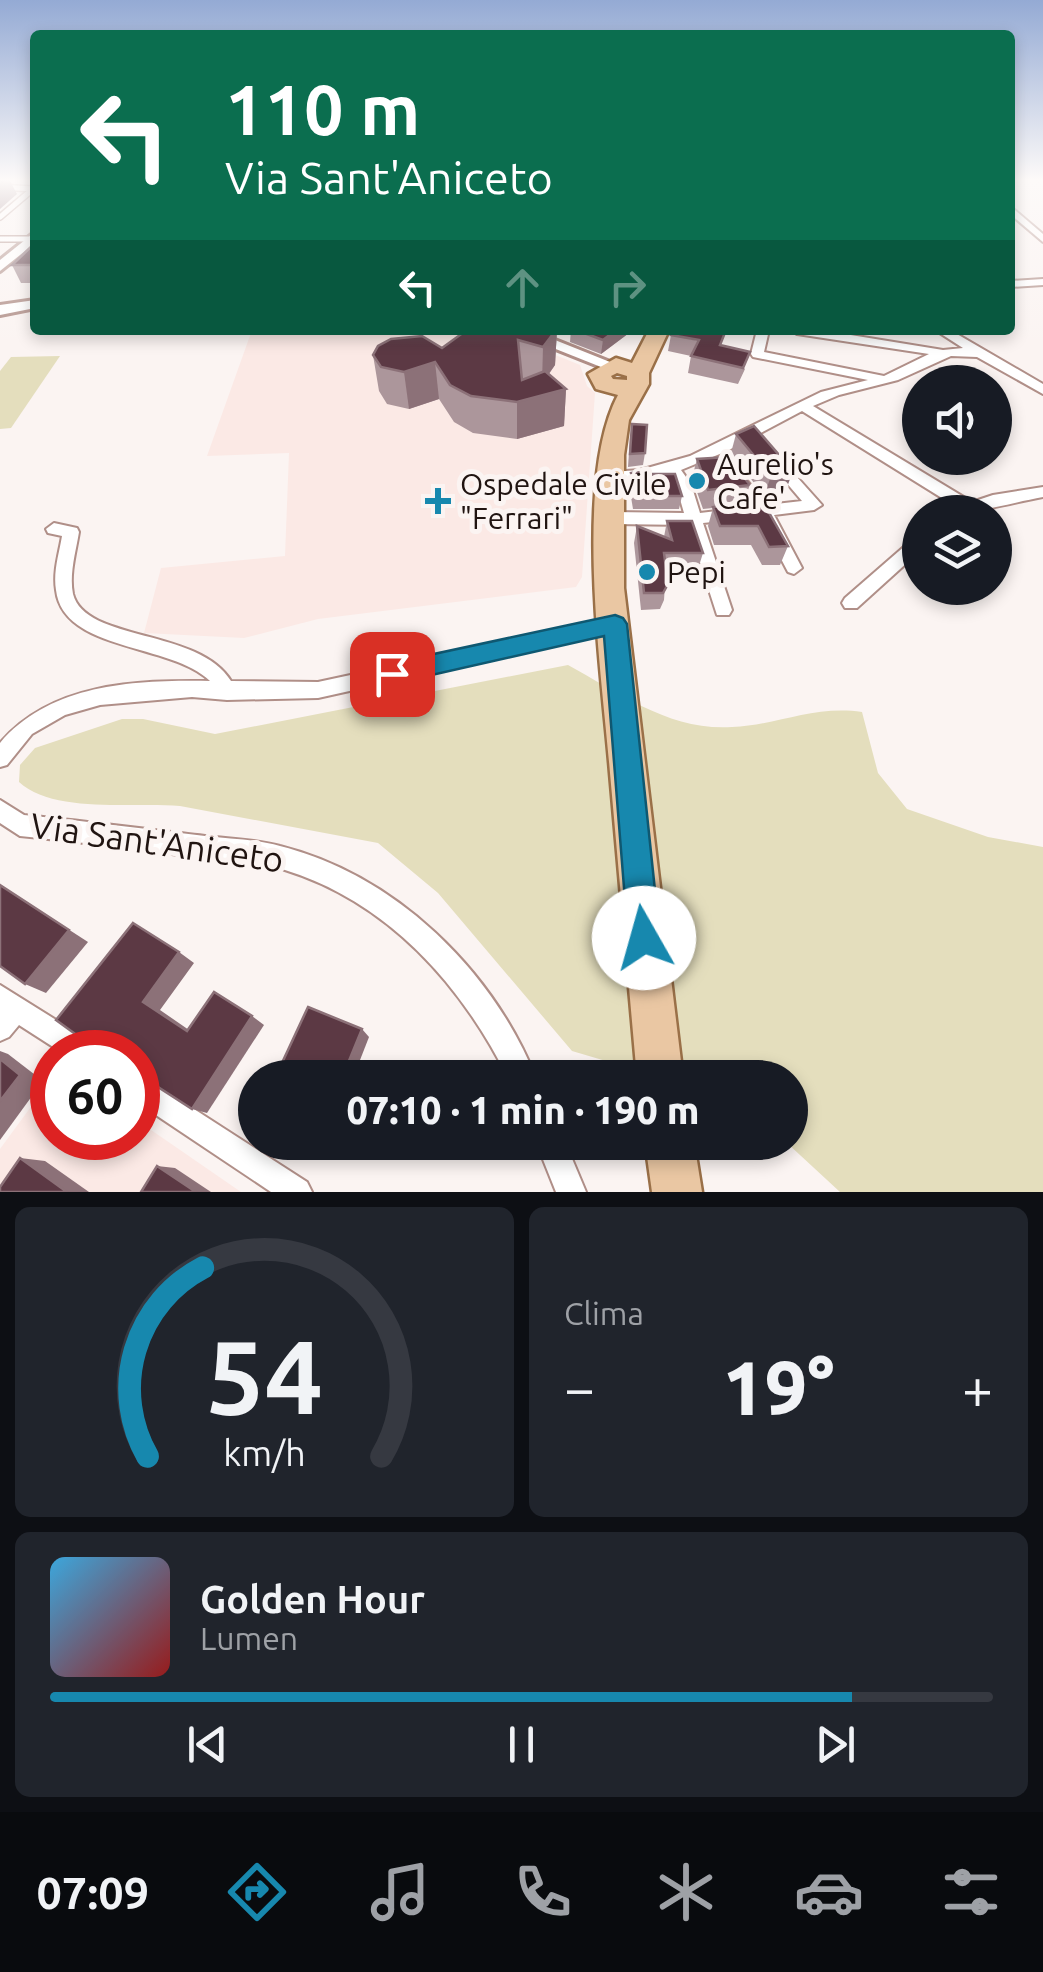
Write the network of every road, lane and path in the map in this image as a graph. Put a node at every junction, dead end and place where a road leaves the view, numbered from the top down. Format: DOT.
graph roads {
  1 [pos="30,237"];
  2 [pos="0,239"];
  3 [pos="30,240"];
  4 [pos="0,267"];
  5 [pos="1043,282"];
  6 [pos="1015,284"];
  7 [pos="30,304"];
  8 [pos="0,308"];
  9 [pos="529,335"];
  10 [pos="762,335"];
  11 [pos="828,335"];
  12 [pos="949,335"];
  13 [pos="654,339"];
  14 [pos="938,352"];
  15 [pos="979,353"];
  16 [pos="619,375"];
  17 [pos="884,379"];
  18 [pos="1043,390"];
  19 [pos="805,407"];
  20 [pos="752,435"];
  21 [pos="716,451"];
  22 [pos="671,468"];
  23 [pos="611,477"];
  24 [pos="1043,492"];
  25 [pos="943,495"];
  26 [pos="1012,496"];
  27 [pos="764,512"];
  28 [pos="613,518"];
  29 [pos="692,519"];
  30 [pos="54,529"];
  31 [pos="902,558"];
  32 [pos="794,568"];
  33 [pos="850,603"];
  34 [pos="723,610"];
  35 [pos="615,634"];
  36 [pos="227,692"];
  37 [pos="0,758"];
  38 [pos="0,810"];
  39 [pos="5,1012"];
  40 [pos="41,1030"];
  41 [pos="513,1060"];
  42 [pos="658,1060"];
  43 [pos="160,1102"];
  44 [pos="558,1160"];
  45 [pos="672,1160"];
  46 [pos="297,1192"];
  47 [pos="571,1192"];
  48 [pos="676,1192"];
  1 -- 2 [label="lane"];
  3 -- 4 [label="street"];
  5 -- 6 [label="street"];
  7 -- 8 [label="street"];
  9 -- 16 [label="street"];
  10 -- 17 [label="street"];
  11 -- 14 [label="street"];
  12 -- 15 [label="street"];
  13 -- 16 [label="main road"];
  14 -- 15 [label="street"];
  14 -- 17 [label="street"];
  15 -- 18 [label="street"];
  16 -- 23 [label="main road"];
  17 -- 19 [label="street"];
  19 -- 20 [label="street"];
  19 -- 25 [label="street"];
  20 -- 21 [label="street"];
  20 -- 27 [label="street"];
  21 -- 22 [label="street"];
  21 -- 27 [label="street"];
  22 -- 23 [label="street"];
  22 -- 29 [label="street"];
  23 -- 28 [label="main road"];
  24 -- 26 [label="street"];
  27 -- 29 [label="street"];
  27 -- 32 [label="street"];
  28 -- 29 [label="street"];
  28 -- 35 [label="main road"];
  29 -- 34 [label="street"];
  30 -- 36 [label="street"];
  31 -- 33 [label="street"];
  35 -- 36 [label="street"];
  35 -- 42 [label="main road"];
  36 -- 37 [label="street"];
  38 -- 41 [label="street, Via Sant'Aniceto"];
  39 -- 40 [label="street"];
  43 -- 46 [label="street"];
  44 -- 47 [label="street"];
  45 -- 48 [label="main road"];
}
